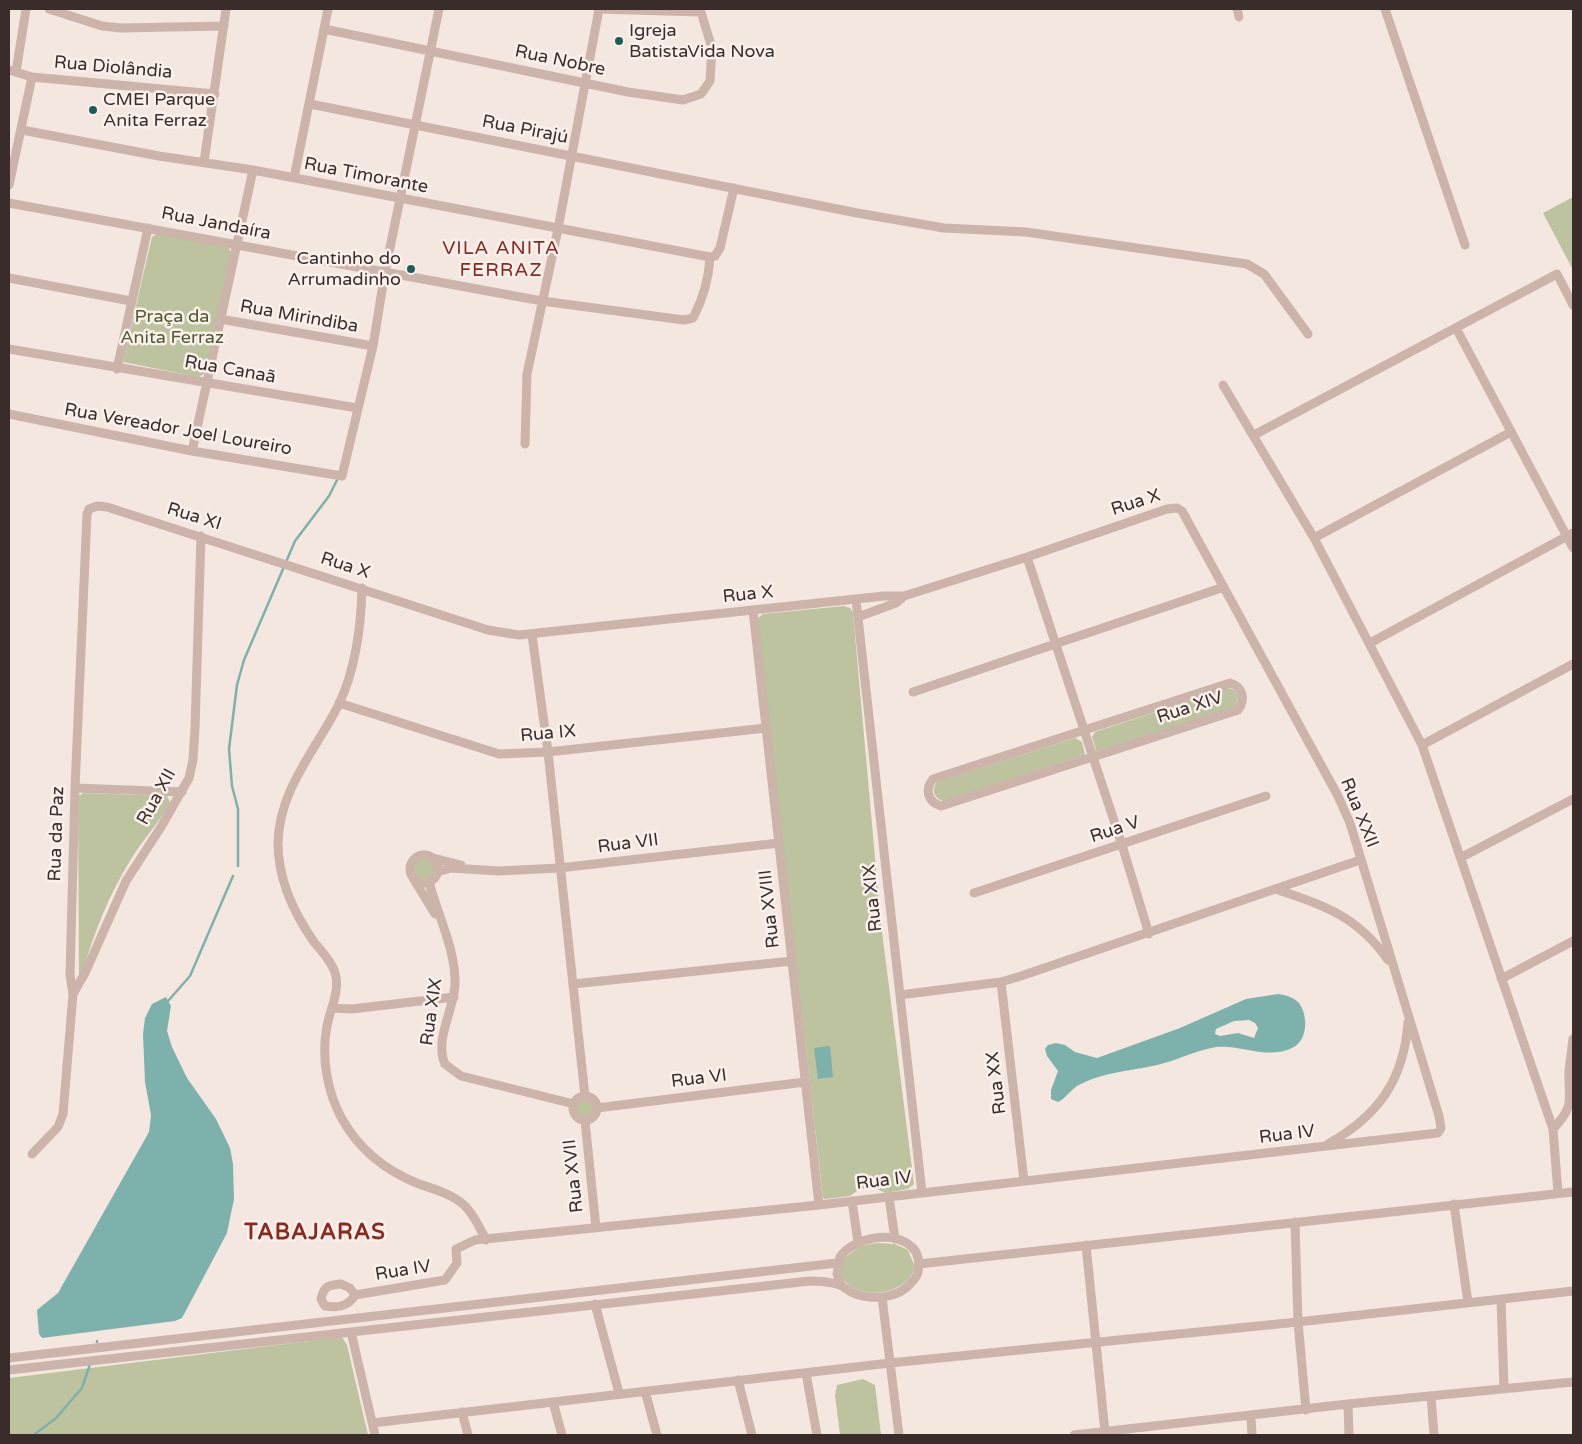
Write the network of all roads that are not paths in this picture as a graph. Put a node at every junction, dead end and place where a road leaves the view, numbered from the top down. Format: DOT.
graph roads {
  1 [pos="26,9"];
  2 [pos="49,9"];
  3 [pos="226,9"];
  4 [pos="328,9"];
  5 [pos="439,9"];
  6 [pos="599,9"];
  7 [pos="1385,9"];
  8 [pos="701,10"];
  9 [pos="224,26"];
  10 [pos="324,29"];
  11 [pos="431,52"];
  12 [pos="12,71"];
  13 [pos="32,77"];
  14 [pos="587,82"];
  15 [pos="215,94"];
  16 [pos="310,104"];
  17 [pos="416,125"];
  18 [pos="22,130"];
  19 [pos="572,155"];
  20 [pos="204,162"];
  21 [pos="254,170"];
  22 [pos="294,178"];
  23 [pos="9,185"];
  24 [pos="734,188"];
  25 [pos="400,200"];
  26 [pos="9,203"];
  27 [pos="148,228"];
  28 [pos="558,229"];
  29 [pos="236,245"];
  30 [pos="1465,245"];
  31 [pos="706,257"];
  32 [pos="385,272"];
  33 [pos="9,278"];
  34 [pos="542,300"];
  35 [pos="131,301"];
  36 [pos="1573,305"];
  37 [pos="220,319"];
  38 [pos="1456,328"];
  39 [pos="1308,334"];
  40 [pos="373,346"];
  41 [pos="9,349"];
  42 [pos="117,368"];
  43 [pos="207,382"];
  44 [pos="1223,384"];
  45 [pos="357,408"];
  46 [pos="9,414"];
  47 [pos="1511,432"];
  48 [pos="1254,435"];
  49 [pos="525,444"];
  50 [pos="192,451"];
  51 [pos="93,507"];
  52 [pos="1194,531"];
  53 [pos="1570,535"];
  54 [pos="201,536"];
  55 [pos="1314,538"];
  56 [pos="1573,548"];
  57 [pos="1027,558"];
  58 [pos="287,564"];
  59 [pos="1224,587"];
  60 [pos="362,588"];
  61 [pos="904,596"];
  62 [pos="856,600"];
  63 [pos="753,610"];
  64 [pos="858,618"];
  65 [pos="532,635"];
  66 [pos="1370,643"];
  67 [pos="1055,644"];
  68 [pos="1573,664"];
  69 [pos="913,692"];
  70 [pos="339,703"];
  71 [pos="766,728"];
  72 [pos="1085,730"];
  73 [pos="1422,745"];
  74 [pos="548,752"];
  75 [pos="1093,756"];
  76 [pos="75,788"];
  77 [pos="182,792"];
  78 [pos="1266,796"];
  79 [pos="1573,799"];
  80 [pos="779,843"];
  81 [pos="1122,845"];
  82 [pos="1462,857"];
  83 [pos="433,858"];
  84 [pos="1360,860"];
  85 [pos="559,868"];
  86 [pos="481,870"];
  87 [pos="437,872"];
  88 [pos="413,878"];
  89 [pos="429,882"];
  90 [pos="1278,890"];
  91 [pos="974,893"];
  92 [pos="440,920"];
  93 [pos="1149,934"];
  94 [pos="1573,941"];
  95 [pos="792,961"];
  96 [pos="1393,967"];
  97 [pos="1501,979"];
  98 [pos="1001,982"];
  99 [pos="573,984"];
  100 [pos="73,994"];
  101 [pos="900,995"];
  102 [pos="454,997"];
  103 [pos="332,1008"];
  104 [pos="1408,1017"];
  105 [pos="1573,1039"];
  106 [pos="805,1082"];
  107 [pos="585,1096"];
  108 [pos="574,1104"];
  109 [pos="597,1108"];
  110 [pos="1570,1115"];
  111 [pos="585,1121"];
  112 [pos="1441,1128"];
  113 [pos="1553,1129"];
  114 [pos="1322,1147"];
  115 [pos="32,1154"];
  116 [pos="1024,1181"];
  117 [pos="922,1192"];
  118 [pos="1573,1192"];
  119 [pos="1558,1193"];
  120 [pos="889,1197"];
  121 [pos="852,1201"];
  122 [pos="1454,1204"];
  123 [pos="819,1205"];
  124 [pos="1295,1222"];
  125 [pos="596,1228"];
  126 [pos="896,1239"];
  127 [pos="486,1240"];
  128 [pos="858,1242"];
  129 [pos="1086,1245"];
  130 [pos="838,1263"];
  131 [pos="919,1264"];
  132 [pos="842,1286"];
  133 [pos="1573,1291"];
  134 [pos="355,1295"];
  135 [pos="882,1297"];
  136 [pos="1500,1299"];
  137 [pos="1468,1303"];
  138 [pos="595,1304"];
  139 [pos="360,1317"];
  140 [pos="322,1322"];
  141 [pos="1298,1322"];
  142 [pos="362,1330"];
  143 [pos="352,1332"];
  144 [pos="324,1335"];
  145 [pos="1096,1342"];
  146 [pos="9,1358"];
  147 [pos="890,1363"];
  148 [pos="9,1370"];
  149 [pos="806,1373"];
  150 [pos="738,1380"];
  151 [pos="1573,1382"];
  152 [pos="1504,1389"];
  153 [pos="645,1391"];
  154 [pos="619,1393"];
  155 [pos="1431,1396"];
  156 [pos="553,1402"];
  157 [pos="1348,1404"];
  158 [pos="1306,1410"];
  159 [pos="462,1412"];
  160 [pos="1251,1416"];
  161 [pos="372,1423"];
  162 [pos="1159,1430"];
  163 [pos="1105,1432"];
  164 [pos="376,1435"];
  165 [pos="468,1435"];
  166 [pos="562,1435"];
  167 [pos="657,1435"];
  168 [pos="752,1435"];
  169 [pos="817,1435"];
  170 [pos="899,1435"];
  171 [pos="1074,1435"];
  172 [pos="1252,1435"];
  173 [pos="1349,1435"];
  174 [pos="1434,1435"];
  1 -- 12 [label="street"];
  2 -- 9 [label="street"];
  3 -- 9 [label="street"];
  4 -- 10 [label="street"];
  5 -- 11 [label="street"];
  6 -- 8 [label="street"];
  6 -- 14 [label="street"];
  7 -- 30 [label="street"];
  8 -- 14 [label="street, Rua Nobre"];
  9 -- 15 [label="street"];
  10 -- 11 [label="street, Rua Nobre"];
  10 -- 16 [label="street"];
  11 -- 14 [label="street, Rua Nobre"];
  11 -- 17 [label="street"];
  12 -- 13 [label="street, Rua Diolândia"];
  13 -- 15 [label="street, Rua Diolândia"];
  13 -- 18 [label="street"];
  14 -- 19 [label="street"];
  15 -- 20 [label="street"];
  16 -- 17 [label="street, Rua Pirajú"];
  16 -- 22 [label="street"];
  17 -- 19 [label="street, Rua Pirajú"];
  17 -- 25 [label="street"];
  18 -- 20 [label="street, Rua Timorante"];
  18 -- 23 [label="street"];
  19 -- 24 [label="street, Rua Pirajú"];
  19 -- 28 [label="street"];
  20 -- 21 [label="street, Rua Timorante"];
  21 -- 22 [label="street, Rua Timorante"];
  21 -- 29 [label="street"];
  22 -- 25 [label="street, Rua Timorante"];
  24 -- 31 [label="street"];
  24 -- 39 [label="street, Rua Pirajú"];
  25 -- 28 [label="street, Rua Timorante"];
  25 -- 32 [label="street"];
  26 -- 27 [label="street, Rua Jandaíra"];
  27 -- 29 [label="street, Rua Jandaíra"];
  27 -- 35 [label="street"];
  28 -- 31 [label="street, Rua Timorante"];
  28 -- 34 [label="street"];
  29 -- 32 [label="street, Rua Jandaíra"];
  29 -- 37 [label="street"];
  31 -- 34 [label="street, Rua Jandaíra"];
  32 -- 34 [label="street, Rua Jandaíra"];
  32 -- 40 [label="street"];
  33 -- 35 [label="street"];
  34 -- 49 [label="street"];
  35 -- 42 [label="street"];
  36 -- 38 [label="street"];
  37 -- 40 [label="street, Rua Mirindiba"];
  37 -- 43 [label="street"];
  38 -- 47 [label="street"];
  38 -- 48 [label="street"];
  40 -- 45 [label="street"];
  41 -- 42 [label="street, Rua Canaã"];
  42 -- 43 [label="street, Rua Canaã"];
  43 -- 45 [label="street, Rua Canaã"];
  43 -- 50 [label="street"];
  44 -- 48 [label="street"];
  45 -- 50 [label="street, Rua Vereador Joel Loureiro"];
  46 -- 50 [label="street, Rua Vereador Joel Loureiro"];
  47 -- 53 [label="street"];
  47 -- 55 [label="street"];
  48 -- 55 [label="street"];
  51 -- 54 [label="street, Rua XI"];
  51 -- 76 [label="street, Rua da Paz"];
  52 -- 57 [label="street, Rua X"];
  52 -- 59 [label="street, Rua XXII"];
  53 -- 56 [label="street"];
  53 -- 66 [label="street"];
  54 -- 58 [label="street, Rua XI"];
  54 -- 77 [label="street, Rua XII"];
  55 -- 66 [label="street"];
  57 -- 61 [label="street, Rua X"];
  57 -- 67 [label="street"];
  58 -- 60 [label="street, Rua X"];
  59 -- 67 [label="street"];
  59 -- 84 [label="street, Rua XXII"];
  60 -- 65 [label="street, Rua X"];
  60 -- 70 [label="street"];
  61 -- 62 [label="street, Rua X"];
  61 -- 64 [label="street"];
  62 -- 63 [label="street, Rua X"];
  62 -- 64 [label="street, Rua XIX"];
  63 -- 65 [label="street, Rua X"];
  63 -- 71 [label="street, Rua XVIII"];
  64 -- 101 [label="street, Rua XIX"];
  65 -- 74 [label="street"];
  66 -- 73 [label="street"];
  67 -- 69 [label="street"];
  67 -- 72 [label="street"];
  68 -- 73 [label="street"];
  70 -- 74 [label="street, Rua IX"];
  70 -- 103 [label="street"];
  71 -- 74 [label="street, Rua IX"];
  71 -- 80 [label="street, Rua XVIII"];
  72 -- 75 [label="street"];
  72 -- 75 [label="street, Rua XIV"];
  72 -- 75 [label="street, Rua XIV"];
  73 -- 82 [label="street"];
  74 -- 85 [label="street"];
  75 -- 81 [label="street"];
  76 -- 77 [label="street"];
  76 -- 100 [label="street, Rua da Paz"];
  77 -- 100 [label="street, Rua XII"];
  78 -- 81 [label="street, Rua V"];
  79 -- 82 [label="street"];
  80 -- 85 [label="street, Rua VII"];
  80 -- 95 [label="street, Rua XVIII"];
  81 -- 91 [label="street, Rua V"];
  81 -- 93 [label="street"];
  82 -- 97 [label="street"];
  83 -- 86 [label="street"];
  83 -- 87 [label="street"];
  83 -- 88 [label="street"];
  84 -- 90 [label="street"];
  84 -- 96 [label="street, Rua XXII"];
  85 -- 86 [label="street, Rua VII"];
  85 -- 99 [label="street"];
  86 -- 87 [label="street"];
  87 -- 89 [label="street"];
  88 -- 89 [label="street"];
  88 -- 92 [label="street, Rua XIX"];
  89 -- 92 [label="street, Rua XIX"];
  90 -- 93 [label="street"];
  90 -- 96 [label="street"];
  92 -- 102 [label="street, Rua XIX"];
  93 -- 98 [label="street"];
  94 -- 97 [label="street"];
  95 -- 99 [label="street"];
  95 -- 106 [label="street, Rua XVIII"];
  96 -- 104 [label="street, Rua XXII"];
  97 -- 113 [label="street"];
  98 -- 101 [label="street"];
  98 -- 116 [label="street, Rua XX"];
  99 -- 107 [label="street"];
  100 -- 115 [label="street, Rua da Paz"];
  101 -- 117 [label="street, Rua XIX"];
  102 -- 103 [label="street"];
  102 -- 108 [label="street, Rua XIX"];
  103 -- 127 [label="street"];
  104 -- 112 [label="street, Rua XXII"];
  104 -- 114 [label="street"];
  105 -- 110 [label="street"];
  106 -- 109 [label="street, Rua VI"];
  106 -- 123 [label="street, Rua XVIII"];
  107 -- 108 [label="street"];
  107 -- 109 [label="street"];
  108 -- 111 [label="street, Rua XVII"];
  109 -- 111 [label="street, Rua XVII"];
  110 -- 113 [label="street"];
  111 -- 125 [label="street, Rua XVII"];
  112 -- 114 [label="street, Rua IV"];
  113 -- 119 [label="street"];
  114 -- 116 [label="street, Rua IV"];
  116 -- 117 [label="street, Rua IV"];
  117 -- 120 [label="street, Rua IV"];
  118 -- 119 [label="street"];
  119 -- 122 [label="street"];
  120 -- 121 [label="street, Rua IV"];
  120 -- 126 [label="street"];
  121 -- 123 [label="street, Rua IV"];
  121 -- 128 [label="street"];
  122 -- 124 [label="street"];
  122 -- 137 [label="street"];
  123 -- 125 [label="street, Rua IV"];
  124 -- 129 [label="street"];
  124 -- 141 [label="street"];
  125 -- 127 [label="street, Rua IV"];
  126 -- 128 [label="street"];
  126 -- 131 [label="street"];
  127 -- 134 [label="street, Rua IV"];
  128 -- 130 [label="street"];
  129 -- 131 [label="street"];
  129 -- 145 [label="street"];
  130 -- 132 [label="street"];
  130 -- 139 [label="street"];
  131 -- 135 [label="street"];
  132 -- 135 [label="street"];
  132 -- 138 [label="street"];
  133 -- 136 [label="street"];
  135 -- 147 [label="street"];
  136 -- 137 [label="street"];
  136 -- 152 [label="street"];
  137 -- 141 [label="street"];
  138 -- 142 [label="street"];
  138 -- 154 [label="street"];
  139 -- 140 [label="street"];
  139 -- 142 [label="street"];
  140 -- 144 [label="street"];
  140 -- 146 [label="street"];
  141 -- 145 [label="street"];
  141 -- 158 [label="street"];
  142 -- 143 [label="street"];
  143 -- 144 [label="street"];
  143 -- 161 [label="street"];
  144 -- 148 [label="street"];
  145 -- 147 [label="street"];
  145 -- 163 [label="street"];
  147 -- 149 [label="street"];
  147 -- 170 [label="street"];
  149 -- 150 [label="street"];
  149 -- 169 [label="street"];
  150 -- 153 [label="street"];
  150 -- 168 [label="street"];
  151 -- 152 [label="street"];
  152 -- 155 [label="street"];
  153 -- 154 [label="street"];
  153 -- 167 [label="street"];
  154 -- 156 [label="street"];
  155 -- 157 [label="street"];
  155 -- 174 [label="street"];
  156 -- 159 [label="street"];
  156 -- 166 [label="street"];
  157 -- 158 [label="street"];
  157 -- 173 [label="street"];
  158 -- 160 [label="street"];
  159 -- 161 [label="street"];
  159 -- 165 [label="street"];
  160 -- 162 [label="street"];
  160 -- 172 [label="street"];
  161 -- 164 [label="street"];
  162 -- 163 [label="street"];
  163 -- 171 [label="street"];
}
